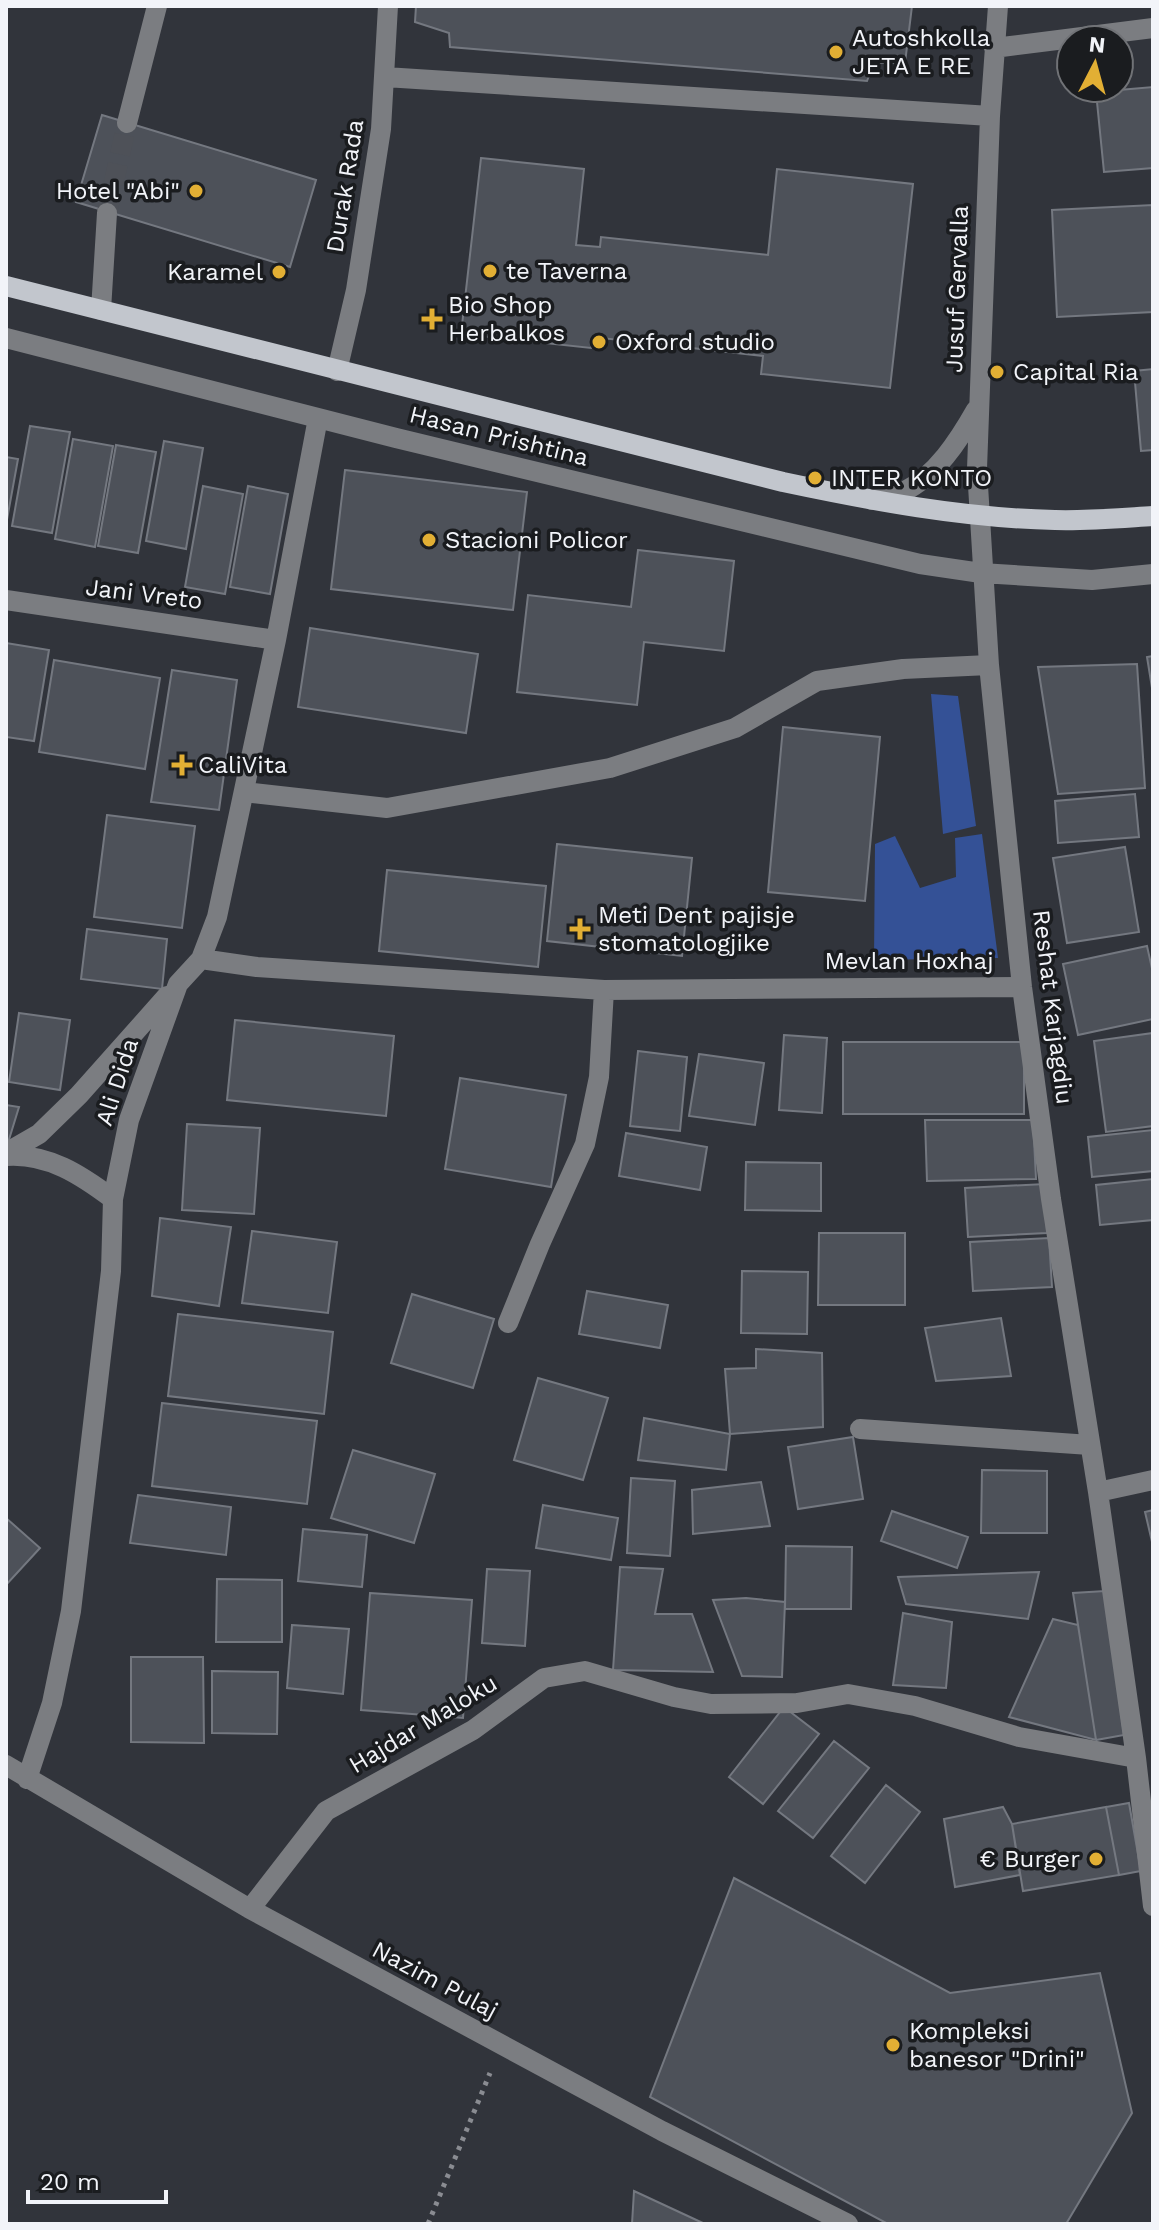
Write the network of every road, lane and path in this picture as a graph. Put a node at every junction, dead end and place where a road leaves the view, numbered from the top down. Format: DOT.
graph roads {
  1 [pos="157,6"];
  2 [pos="388,6"];
  3 [pos="998,6"];
  4 [pos="1153,28"];
  5 [pos="994,48"];
  6 [pos="385,77"];
  7 [pos="990,116"];
  8 [pos="127,123"];
  9 [pos="107,213"];
  10 [pos="6,286"];
  11 [pos="101,310"];
  12 [pos="6,338"];
  13 [pos="337,371"];
  14 [pos="978,406"];
  15 [pos="318,418"];
  16 [pos="868,501"];
  17 [pos="979,516"];
  18 [pos="1153,516"];
  19 [pos="981,573"];
  20 [pos="1153,574"];
  21 [pos="6,600"];
  22 [pos="276,640"];
  23 [pos="989,665"];
  24 [pos="244,792"];
  25 [pos="201,959"];
  26 [pos="178,984"];
  27 [pos="1022,987"];
  28 [pos="604,990"];
  29 [pos="6,1155"];
  30 [pos="113,1199"];
  31 [pos="508,1323"];
  32 [pos="860,1429"];
  33 [pos="1090,1445"];
  34 [pos="1153,1480"];
  35 [pos="1098,1492"];
  36 [pos="1136,1758"];
  37 [pos="6,1765"];
  38 [pos="27,1779"];
  39 [pos="1153,1906"];
  40 [pos="250,1909"];
  41 [pos="501,2045"];
  42 [pos="428,2224"];
  43 [pos="848,2224"];
  1 -- 8 [label="street"];
  2 -- 6 [label="street, Durak Rada"];
  3 -- 5 [label="street, Jusuf Gervalla"];
  4 -- 5 [label="street"];
  5 -- 7 [label="street, Jusuf Gervalla"];
  6 -- 7 [label="street"];
  6 -- 13 [label="street, Durak Rada"];
  7 -- 14 [label="street, Jusuf Gervalla"];
  9 -- 11 [label="street"];
  10 -- 11 [label="main road, Hasan Prishtina"];
  11 -- 13 [label="main road, Hasan Prishtina"];
  12 -- 15 [label="street, Hasan Prishtina"];
  13 -- 16 [label="main road, Hasan Prishtina"];
  14 -- 16 [label="street"];
  14 -- 17 [label="street, Jusuf Gervalla"];
  15 -- 19 [label="street, Hasan Prishtina"];
  15 -- 22 [label="street, Ali Dida"];
  16 -- 17 [label="main road, Hasan Prishtina"];
  17 -- 18 [label="main road, Hasan Prishtina"];
  17 -- 19 [label="street, Jusuf Gervalla"];
  19 -- 20 [label="street, Hasan Prishtina"];
  19 -- 23 [label="street, Reshat Karjagdiu"];
  21 -- 22 [label="street, Jani Vreto"];
  22 -- 24 [label="street, Ali Dida"];
  23 -- 24 [label="street"];
  23 -- 27 [label="street, Reshat Karjagdiu"];
  24 -- 25 [label="street, Ali Dida"];
  25 -- 26 [label="street, Ali Dida"];
  25 -- 28 [label="street, Mevlan Hoxhaj"];
  26 -- 29 [label="street"];
  26 -- 30 [label="street, Ali Dida"];
  27 -- 28 [label="street, Mevlan Hoxhaj"];
  27 -- 33 [label="street, Reshat Karjagdiu"];
  28 -- 31 [label="street"];
  29 -- 30 [label="street"];
  30 -- 38 [label="street, Ali Dida"];
  32 -- 33 [label="street"];
  33 -- 35 [label="street, Reshat Karjagdiu"];
  34 -- 35 [label="street"];
  35 -- 36 [label="street, Reshat Karjagdiu"];
  36 -- 39 [label="street, Reshat Karjagdiu"];
  36 -- 40 [label="street, Hajdar Maloku"];
  37 -- 38 [label="street, Nazim Pulaj"];
  38 -- 40 [label="street, Nazim Pulaj"];
  40 -- 41 [label="street, Nazim Pulaj"];
  41 -- 42 [label="path"];
  41 -- 43 [label="street, Nazim Pulaj"];
}
